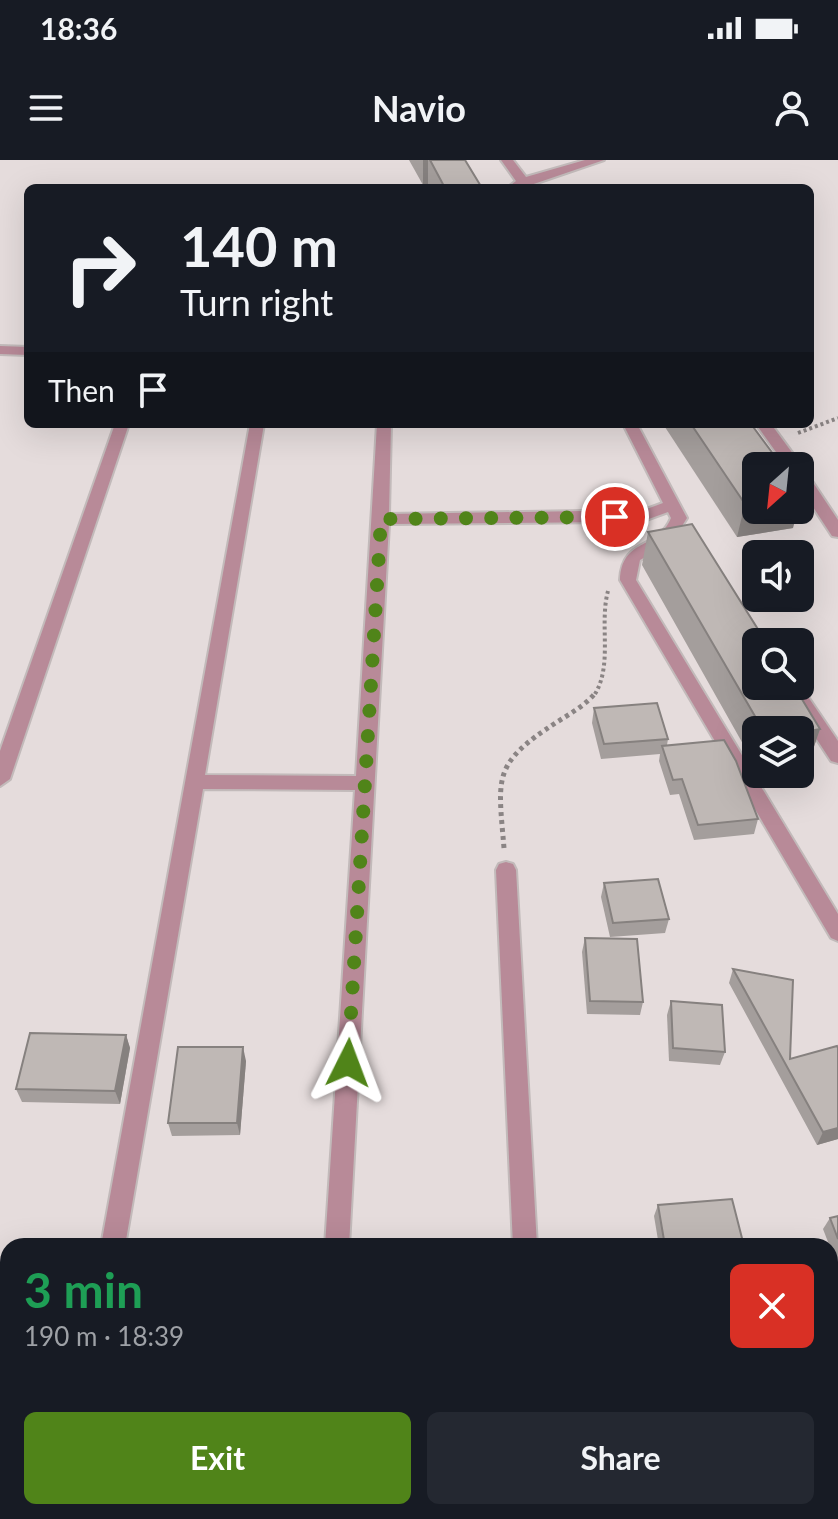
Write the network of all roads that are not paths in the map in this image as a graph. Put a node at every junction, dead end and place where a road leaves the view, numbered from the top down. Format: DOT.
graph roads {
  1 [pos="507,160"];
  2 [pos="598,160"];
  3 [pos="518,184"];
  4 [pos="521,184"];
  5 [pos="0,350"];
  6 [pos="24,351"];
  7 [pos="121,428"];
  8 [pos="256,428"];
  9 [pos="384,428"];
  10 [pos="632,428"];
  11 [pos="766,428"];
  12 [pos="784,452"];
  13 [pos="814,496"];
  14 [pos="679,518"];
  15 [pos="381,519"];
  16 [pos="838,532"];
  17 [pos="800,700"];
  18 [pos="838,756"];
  19 [pos="0,779"];
  20 [pos="196,782"];
  21 [pos="365,783"];
  22 [pos="506,870"];
  23 [pos="838,932"];
  24 [pos="114,1238"];
  25 [pos="337,1238"];
  26 [pos="525,1238"];
  1 -- 3 [label="street"];
  2 -- 4 [label="street"];
  5 -- 6 [label="street"];
  7 -- 19 [label="street"];
  8 -- 20 [label="street"];
  9 -- 15 [label="street"];
  10 -- 14 [label="street"];
  11 -- 12 [label="street"];
  13 -- 16 [label="street"];
  14 -- 15 [label="street"];
  14 -- 23 [label="street"];
  15 -- 21 [label="street"];
  17 -- 18 [label="street"];
  20 -- 21 [label="street"];
  20 -- 24 [label="street"];
  21 -- 25 [label="street"];
  22 -- 26 [label="street"];
}
